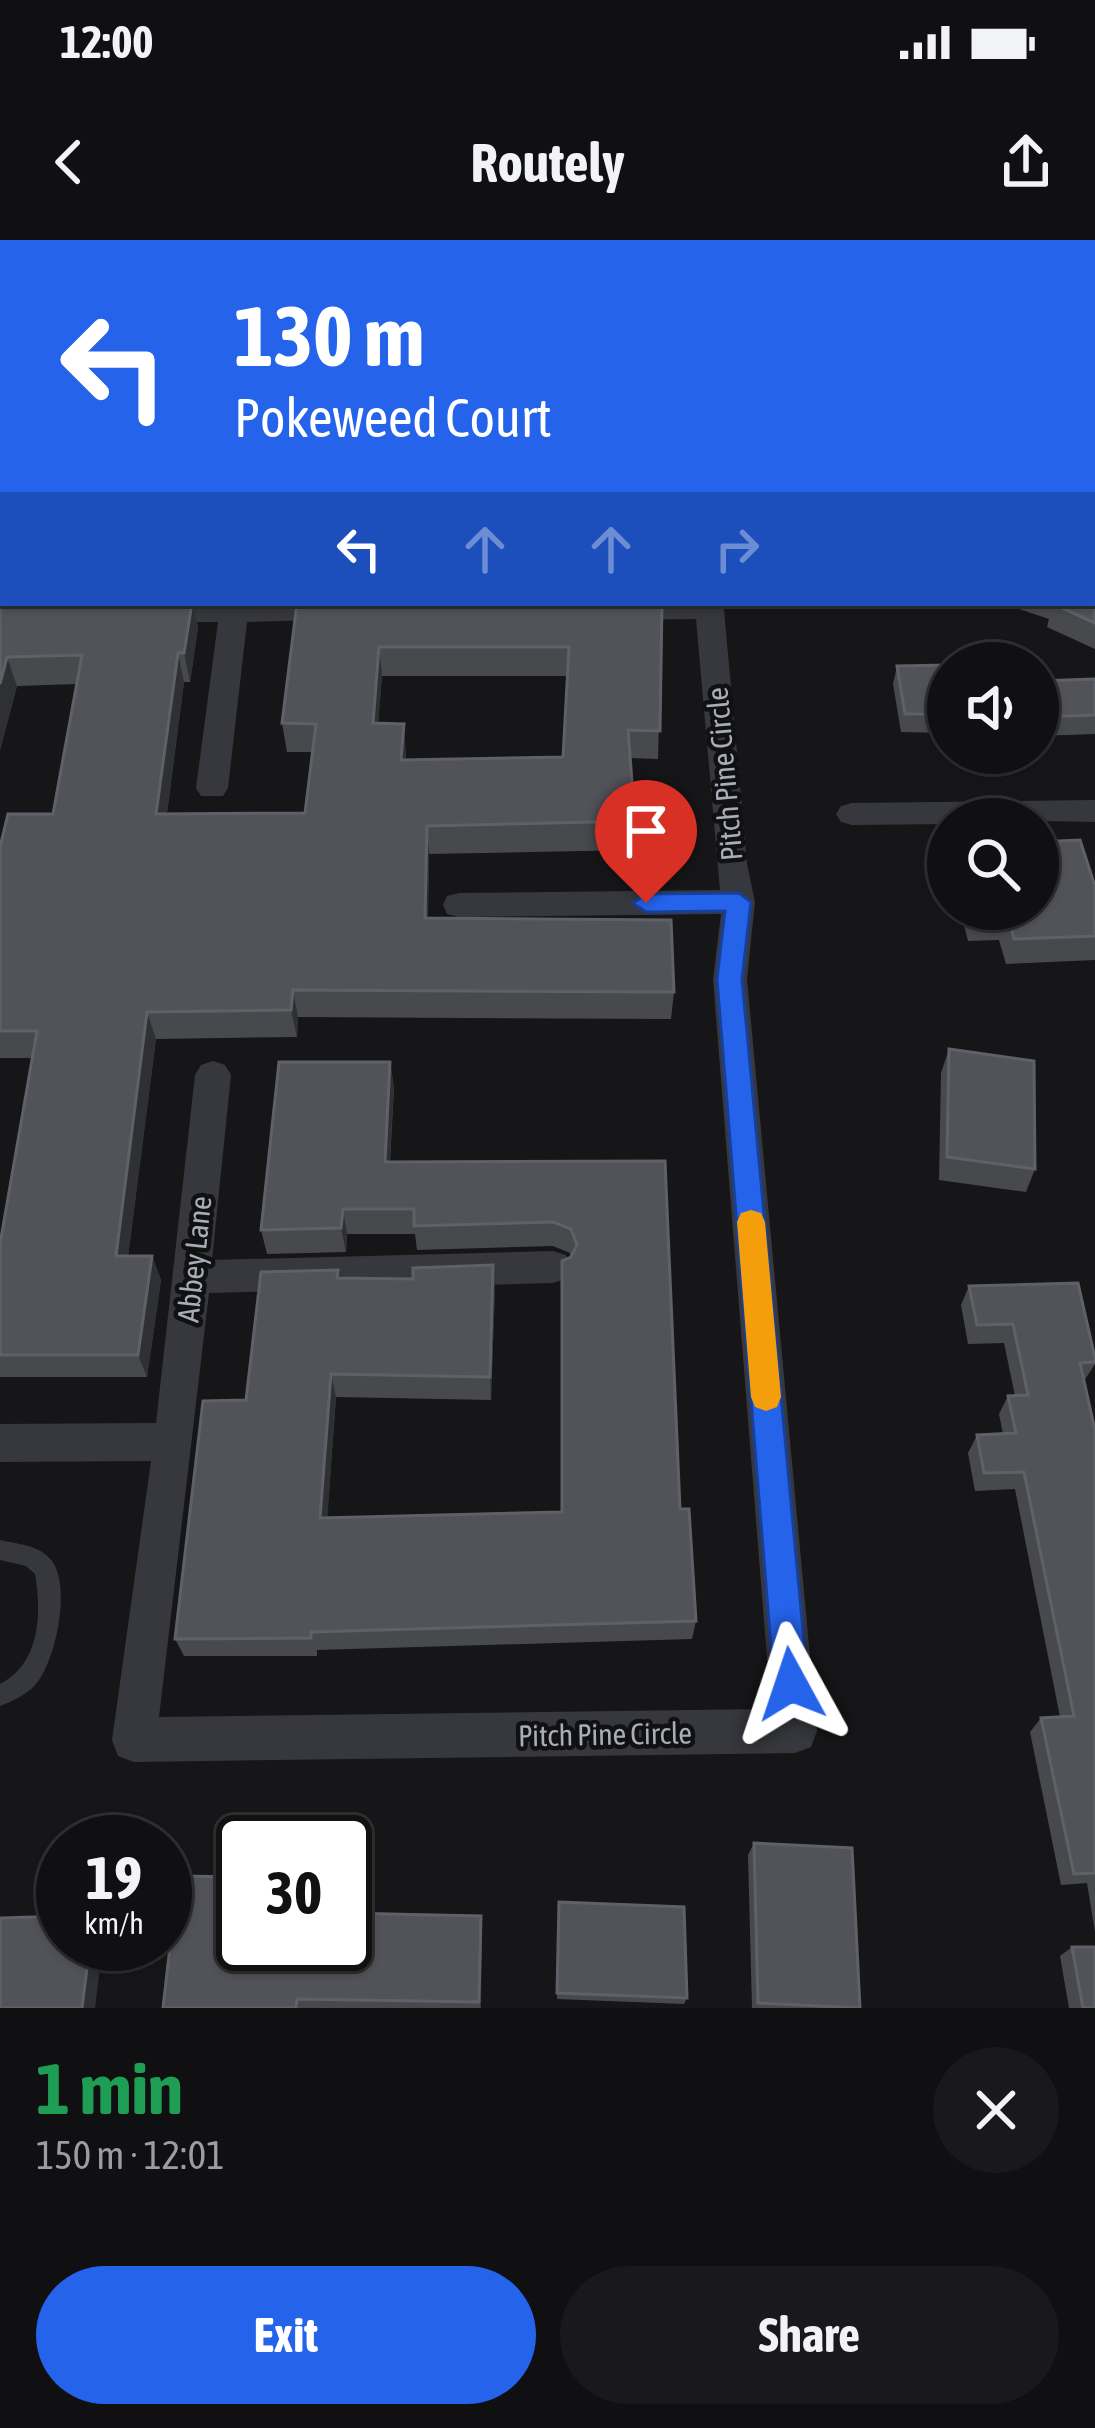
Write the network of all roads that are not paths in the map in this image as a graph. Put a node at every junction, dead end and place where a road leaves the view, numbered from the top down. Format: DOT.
graph roads {
  1 [pos="591,610"];
  2 [pos="377,611"];
  3 [pos="234,612"];
  4 [pos="117,614"];
  5 [pos="212,788"];
  6 [pos="1095,811"];
  7 [pos="852,814"];
  8 [pos="739,902"];
  9 [pos="459,905"];
  10 [pos="213,1076"];
  11 [pos="553,1267"];
  12 [pos="192,1277"];
  13 [pos="174,1442"];
  14 [pos="0,1443"];
  15 [pos="0,1550"];
  16 [pos="0,1696"];
  1 -- 8 [label="street, Pitch Pine Circle"];
  2 -- 3 [label="street"];
  3 -- 4 [label="street"];
  3 -- 5 [label="street"];
  6 -- 7 [label="street"];
  8 -- 9 [label="street"];
  8 -- 13 [label="street, Pitch Pine Circle"];
  10 -- 12 [label="street, Abbey Lane"];
  11 -- 12 [label="street"];
  12 -- 13 [label="street, Abbey Lane"];
  13 -- 14 [label="street"];
  15 -- 16 [label="lane"];
}
